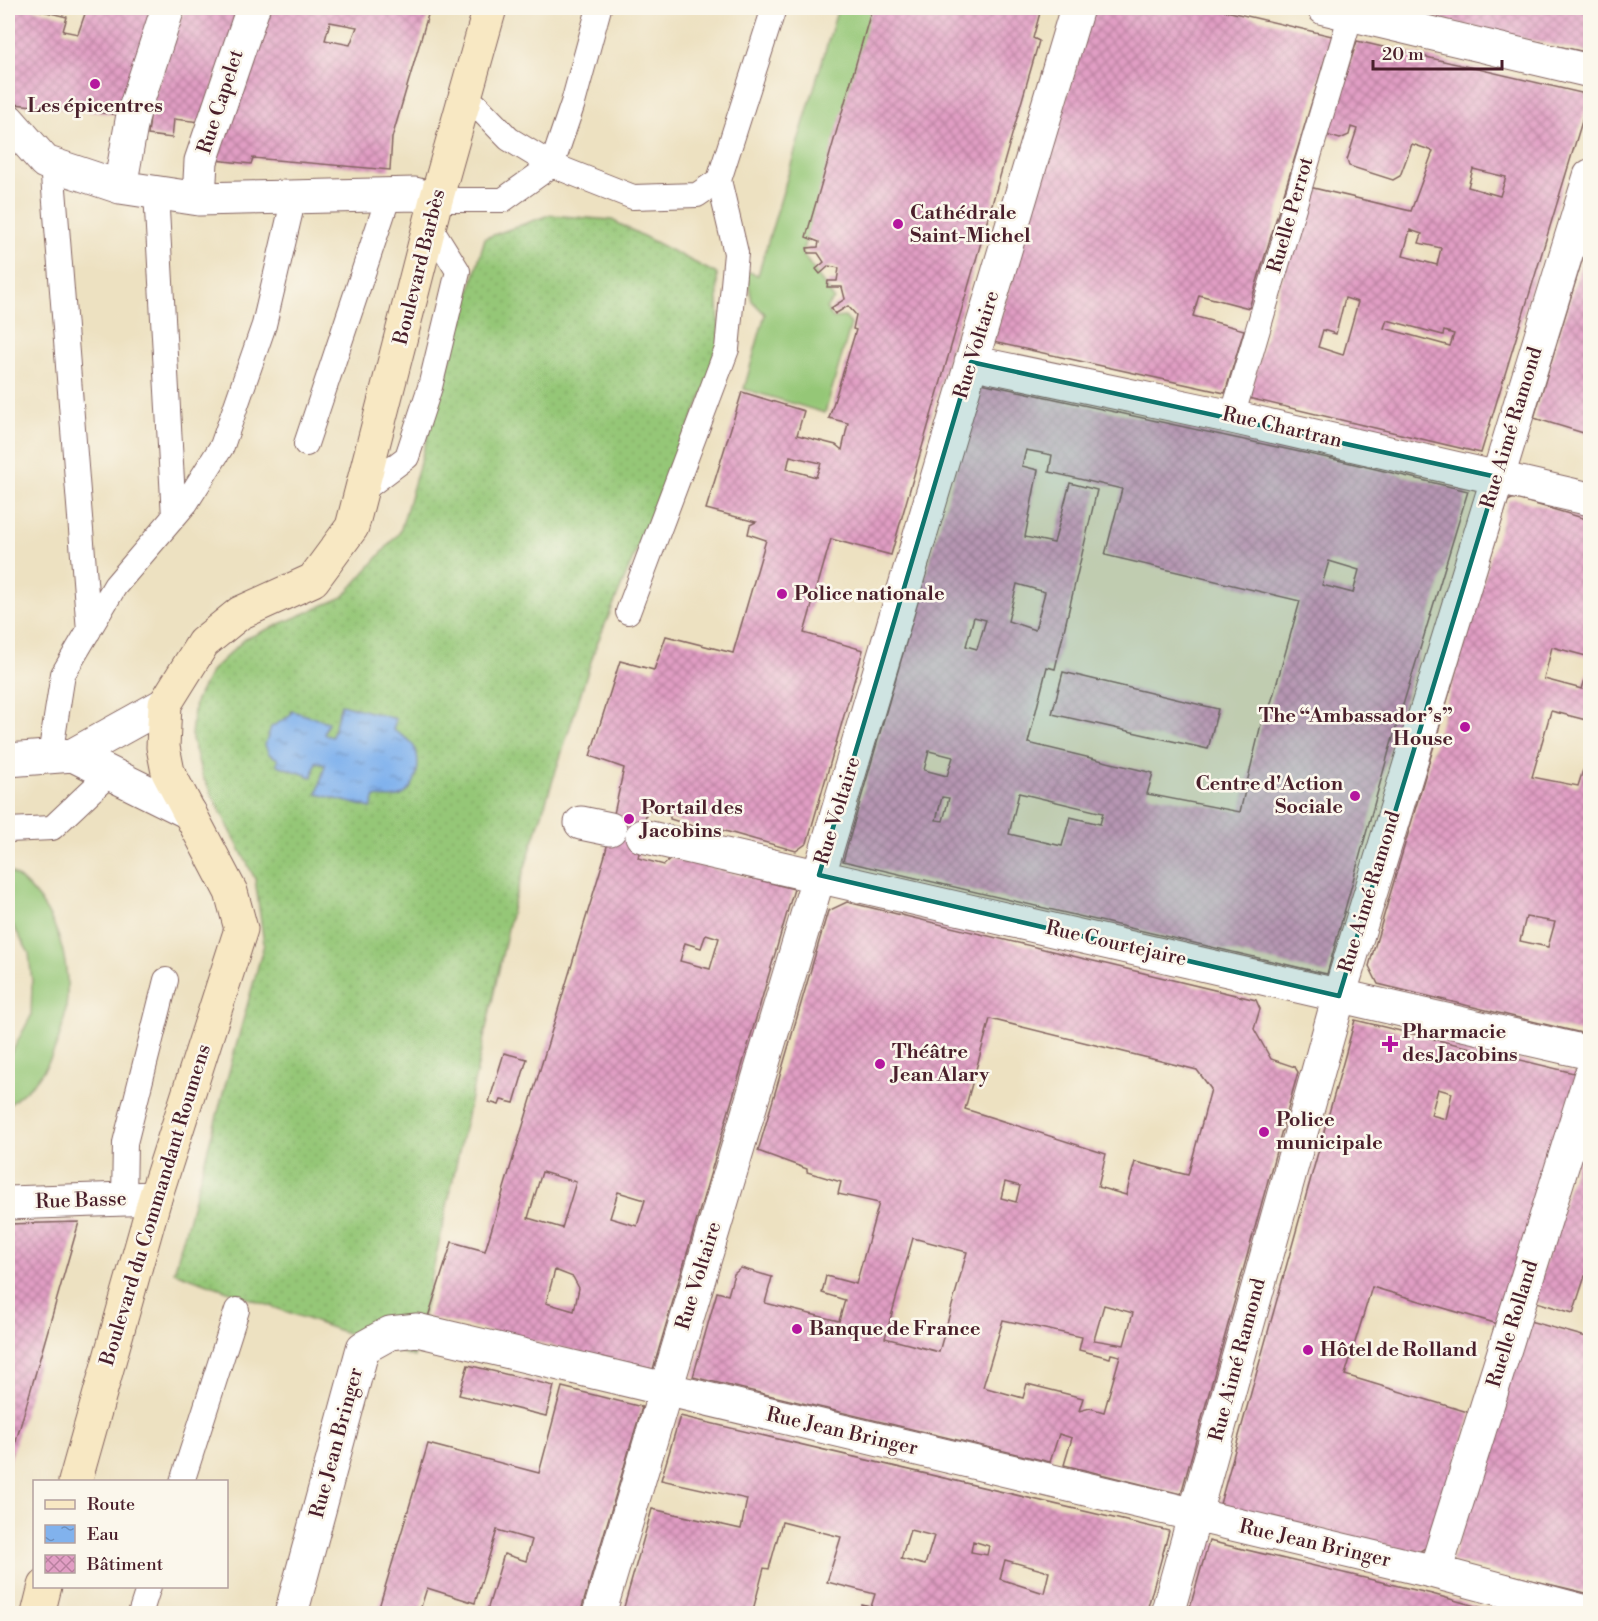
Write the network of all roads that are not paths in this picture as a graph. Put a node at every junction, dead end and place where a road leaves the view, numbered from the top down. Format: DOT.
graph roads {
  1 [pos="168,8"];
  2 [pos="253,8"];
  3 [pos="490,8"];
  4 [pos="599,8"];
  5 [pos="774,8"];
  6 [pos="1077,8"];
  7 [pos="1338,11"];
  8 [pos="1590,71"];
  9 [pos="464,102"];
  10 [pos="11,122"];
  11 [pos="52,164"];
  12 [pos="552,165"];
  13 [pos="1590,176"];
  14 [pos="719,180"];
  15 [pos="120,187"];
  16 [pos="156,192"];
  17 [pos="389,195"];
  18 [pos="294,197"];
  19 [pos="199,199"];
  20 [pos="433,213"];
  21 [pos="972,362"];
  22 [pos="1232,417"];
  23 [pos="306,444"];
  24 [pos="1497,477"];
  25 [pos="1590,499"];
  26 [pos="174,517"];
  27 [pos="628,612"];
  28 [pos="89,631"];
  29 [pos="165,704"];
  30 [pos="62,755"];
  31 [pos="8,759"];
  32 [pos="110,773"];
  33 [pos="190,813"];
  34 [pos="8,830"];
  35 [pos="642,836"];
  36 [pos="819,876"];
  37 [pos="166,980"];
  38 [pos="1339,996"];
  39 [pos="1590,1053"];
  40 [pos="1590,1077"];
  41 [pos="139,1199"];
  42 [pos="8,1203"];
  43 [pos="237,1310"];
  44 [pos="666,1390"];
  45 [pos="75,1480"];
  46 [pos="183,1480"];
  47 [pos="1195,1515"];
  48 [pos="1435,1572"];
  49 [pos="45,1588"];
  50 [pos="148,1588"];
  51 [pos="1590,1612"];
  52 [pos="38,1614"];
  53 [pos="140,1614"];
  54 [pos="291,1614"];
  55 [pos="598,1614"];
  56 [pos="1167,1614"];
  1 -- 15 [label="street"];
  2 -- 19 [label="street, Rue Capelet"];
  3 -- 9 [label="main road, Boulevard Barbès"];
  4 -- 12 [label="lane"];
  5 -- 14 [label="lane"];
  6 -- 21 [label="street, Rue Voltaire"];
  7 -- 8 [label="street"];
  7 -- 22 [label="lane, Ruelle Perrot"];
  9 -- 12 [label="lane"];
  9 -- 20 [label="main road, Boulevard Barbès"];
  10 -- 11 [label="street"];
  11 -- 15 [label="street"];
  11 -- 28 [label="lane"];
  12 -- 14 [label="lane"];
  12 -- 20 [label="lane"];
  13 -- 24 [label="street, Rue Aimé Ramond"];
  14 -- 27 [label="lane"];
  15 -- 16 [label="street"];
  16 -- 19 [label="street"];
  16 -- 26 [label="lane"];
  17 -- 18 [label="street"];
  17 -- 20 [label="street"];
  17 -- 23 [label="lane"];
  18 -- 19 [label="street"];
  18 -- 26 [label="lane"];
  20 -- 29 [label="main road, Boulevard Barbès"];
  21 -- 22 [label="street, Rue Chartran"];
  21 -- 36 [label="street, Rue Voltaire"];
  22 -- 24 [label="street, Rue Chartran"];
  24 -- 25 [label="street, Rue Chartran"];
  24 -- 38 [label="street, Rue Aimé Ramond"];
  26 -- 28 [label="lane"];
  28 -- 30 [label="lane"];
  29 -- 30 [label="street"];
  29 -- 33 [label="main road"];
  30 -- 31 [label="street"];
  30 -- 32 [label="street"];
  32 -- 33 [label="street"];
  32 -- 34 [label="lane"];
  33 -- 41 [label="main road, Boulevard du Commandant Roumens"];
  35 -- 36 [label="street, Rue Courtejaire"];
  36 -- 38 [label="street, Rue Courtejaire"];
  36 -- 44 [label="street, Rue Voltaire"];
  37 -- 41 [label="lane"];
  38 -- 39 [label="street, Rue Courtejaire"];
  38 -- 47 [label="street, Rue Aimé Ramond"];
  40 -- 48 [label="street, Ruelle Rolland"];
  41 -- 42 [label="street, Rue Basse"];
  41 -- 45 [label="main road, Boulevard du Commandant Roumens"];
  43 -- 46 [label="lane"];
  44 -- 47 [label="street, Rue Jean Bringer"];
  44 -- 54 [label="street, Rue Jean Bringer"];
  44 -- 55 [label="street, Rue Voltaire"];
  47 -- 48 [label="street, Rue Jean Bringer"];
  47 -- 56 [label="street, Rue Aimé Ramond"];
  48 -- 51 [label="street, Rue Jean Bringer"];
  49 -- 52 [label="main road"];
  50 -- 53 [label="lane"];
}
